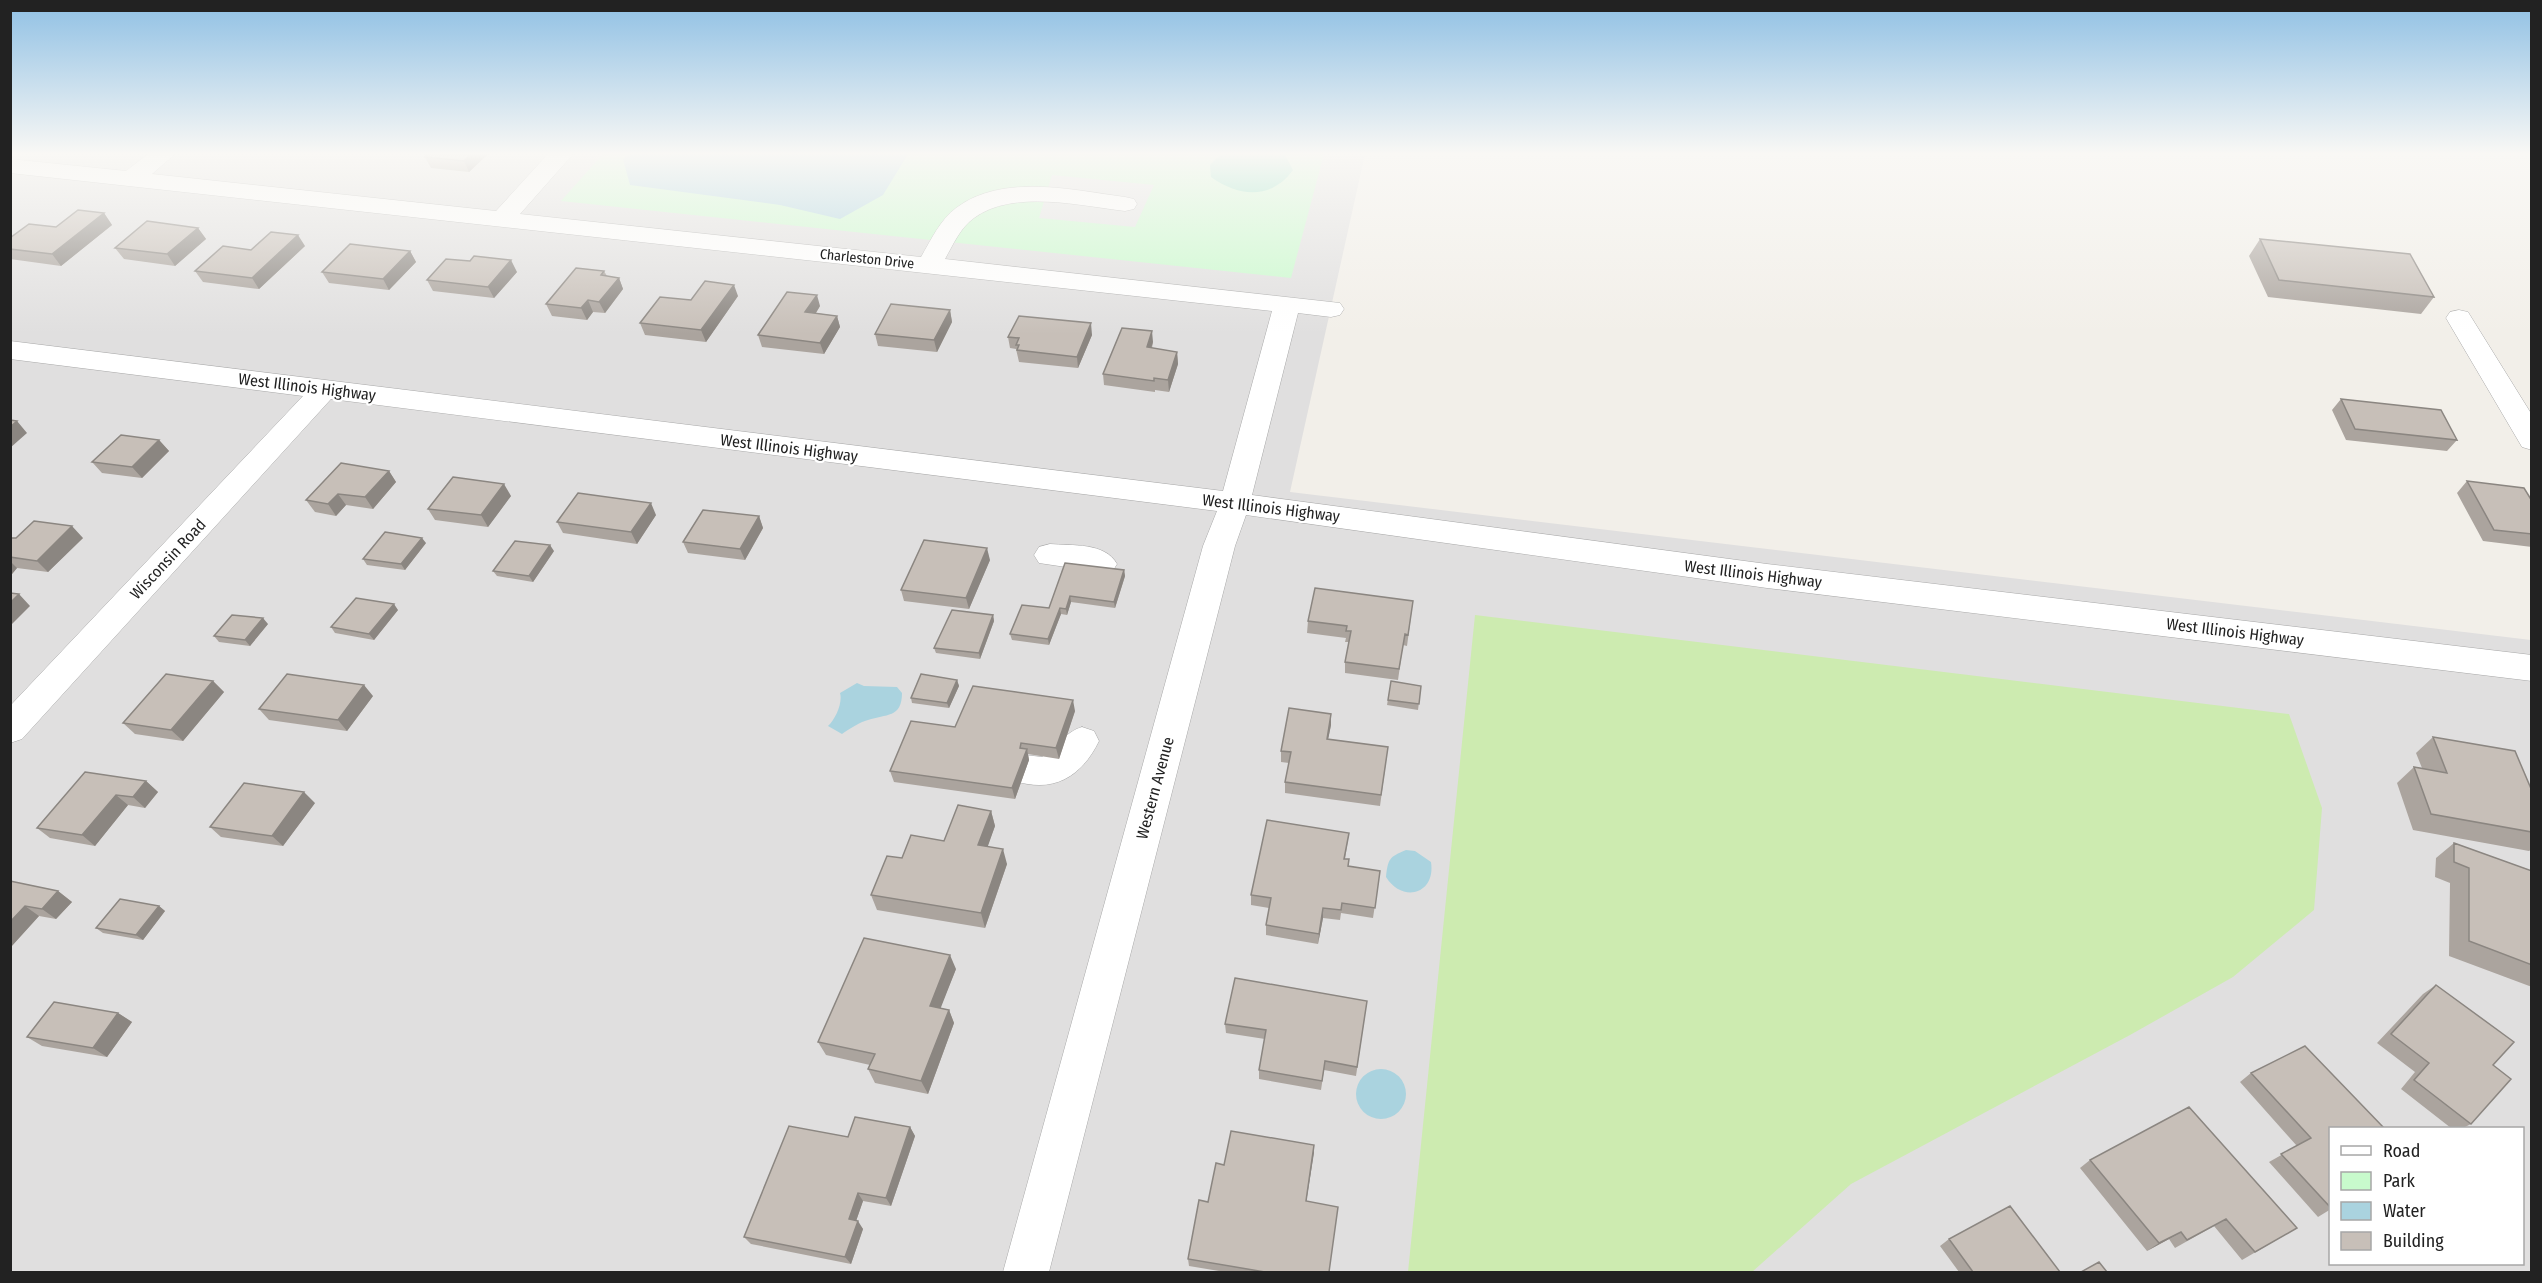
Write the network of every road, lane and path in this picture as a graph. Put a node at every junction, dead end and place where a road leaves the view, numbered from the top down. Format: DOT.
graph roads {
  1 [pos="456,214"];
  2 [pos="507,214"];
  3 [pos="965,214"];
  4 [pos="502,219"];
  5 [pos="929,265"];
  6 [pos="1287,304"];
  7 [pos="1331,309"];
  8 [pos="2459,318"];
  9 [pos="10,350"];
  10 [pos="325,389"];
  11 [pos="2532,440"];
  12 [pos="1235,503"];
  13 [pos="1050,555"];
  14 [pos="1101,564"];
  15 [pos="2532,668"];
  16 [pos="10,729"];
  17 [pos="1082,741"];
  18 [pos="1025,770"];
  19 [pos="1026,1272"];
  1 -- 4 [label="street, Charleston Drive"];
  2 -- 4 [label="street"];
  3 -- 5 [label="street"];
  4 -- 5 [label="street, Charleston Drive"];
  5 -- 6 [label="street, Charleston Drive"];
  6 -- 7 [label="street, Charleston Drive"];
  6 -- 12 [label="street, Western Avenue"];
  8 -- 11 [label="street"];
  9 -- 10 [label="street, West Illinois Highway"];
  10 -- 12 [label="street, West Illinois Highway"];
  10 -- 16 [label="street, Wisconsin Road"];
  12 -- 15 [label="street, West Illinois Highway"];
  12 -- 19 [label="street, Western Avenue"];
  13 -- 14 [label="street"];
  17 -- 18 [label="street"];
}
